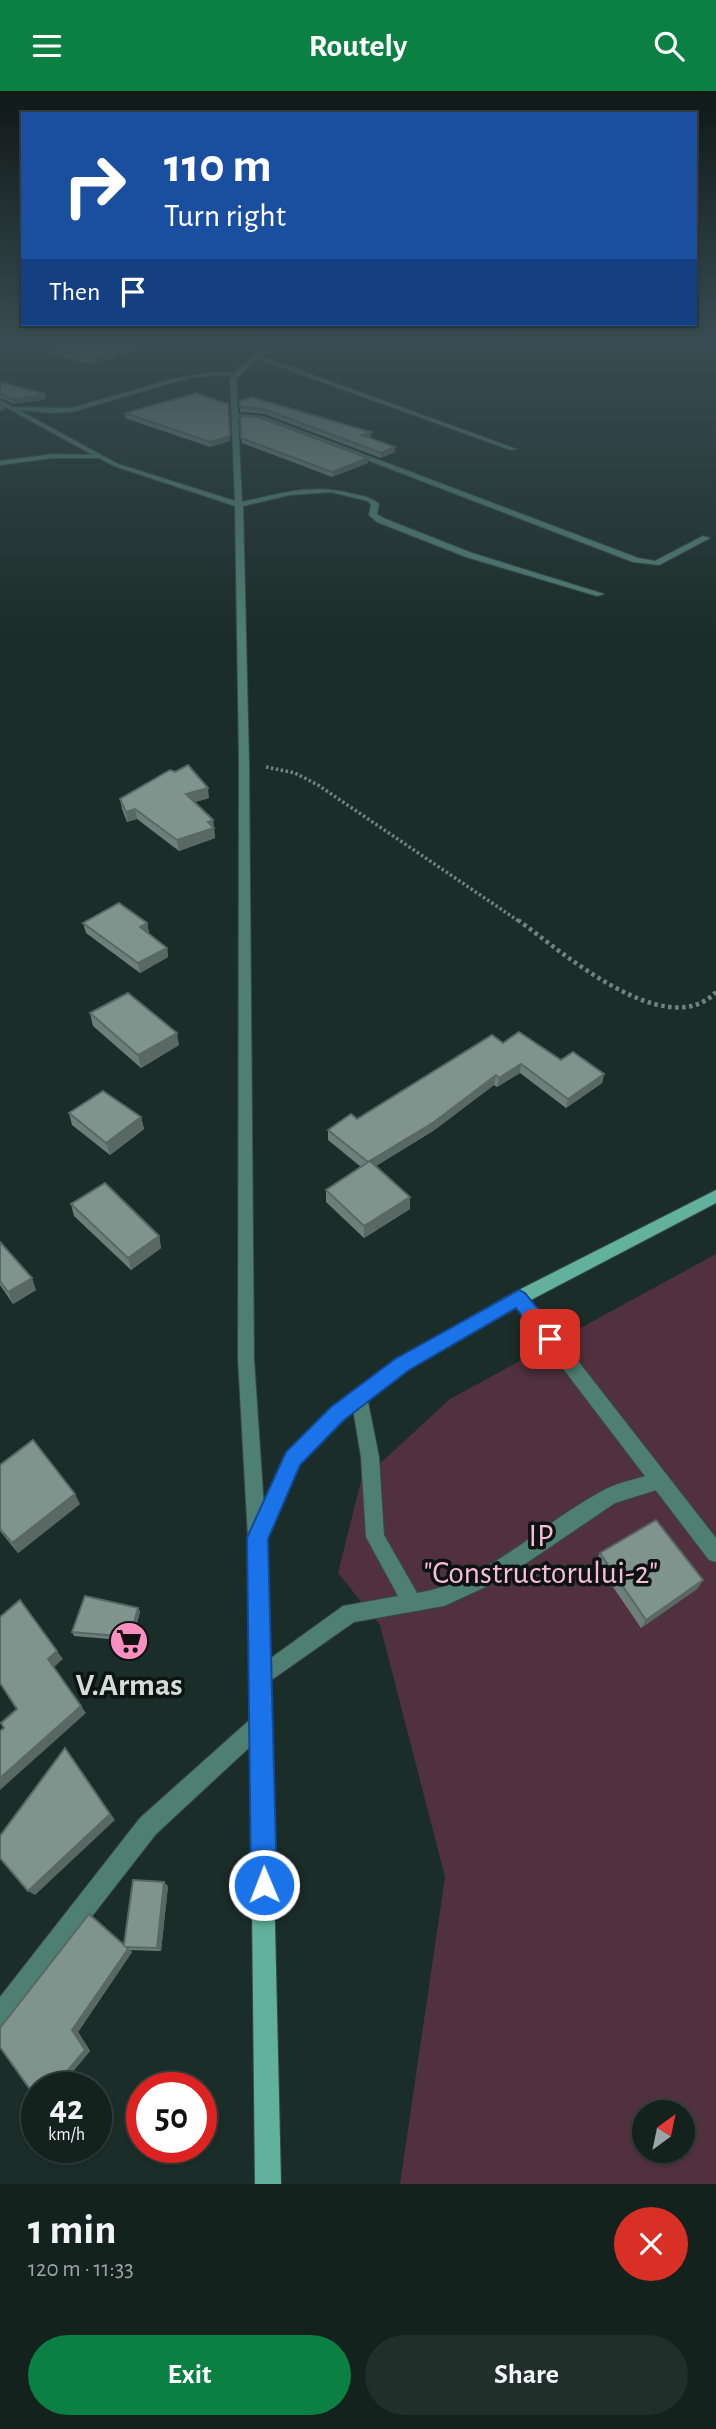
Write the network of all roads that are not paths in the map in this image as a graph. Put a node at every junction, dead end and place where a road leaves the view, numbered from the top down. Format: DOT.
graph roads {
  1 [pos="71,442"];
  2 [pos="237,442"];
  3 [pos="326,442"];
  4 [pos="493,442"];
  5 [pos="513,449"];
  6 [pos="98,457"];
  7 [pos="0,463"];
  8 [pos="239,505"];
  9 [pos="706,538"];
  10 [pos="600,594"];
  11 [pos="716,1196"];
  12 [pos="519,1298"];
  13 [pos="359,1397"];
  14 [pos="660,1481"];
  15 [pos="257,1538"];
  16 [pos="716,1553"];
  17 [pos="411,1603"];
  18 [pos="260,1678"];
  19 [pos="261,1723"];
  20 [pos="0,2016"];
  21 [pos="268,2184"];
  1 -- 6 [label="street"];
  2 -- 8 [label="street"];
  3 -- 9 [label="street"];
  4 -- 5 [label="street"];
  6 -- 7 [label="street"];
  6 -- 8 [label="street"];
  8 -- 10 [label="street"];
  8 -- 15 [label="street"];
  11 -- 12 [label="main road"];
  12 -- 13 [label="main road"];
  12 -- 14 [label="street"];
  13 -- 15 [label="main road"];
  13 -- 17 [label="street"];
  14 -- 16 [label="street"];
  14 -- 17 [label="street"];
  15 -- 18 [label="main road"];
  17 -- 18 [label="street"];
  18 -- 19 [label="main road"];
  19 -- 20 [label="street"];
  19 -- 21 [label="main road"];
}
